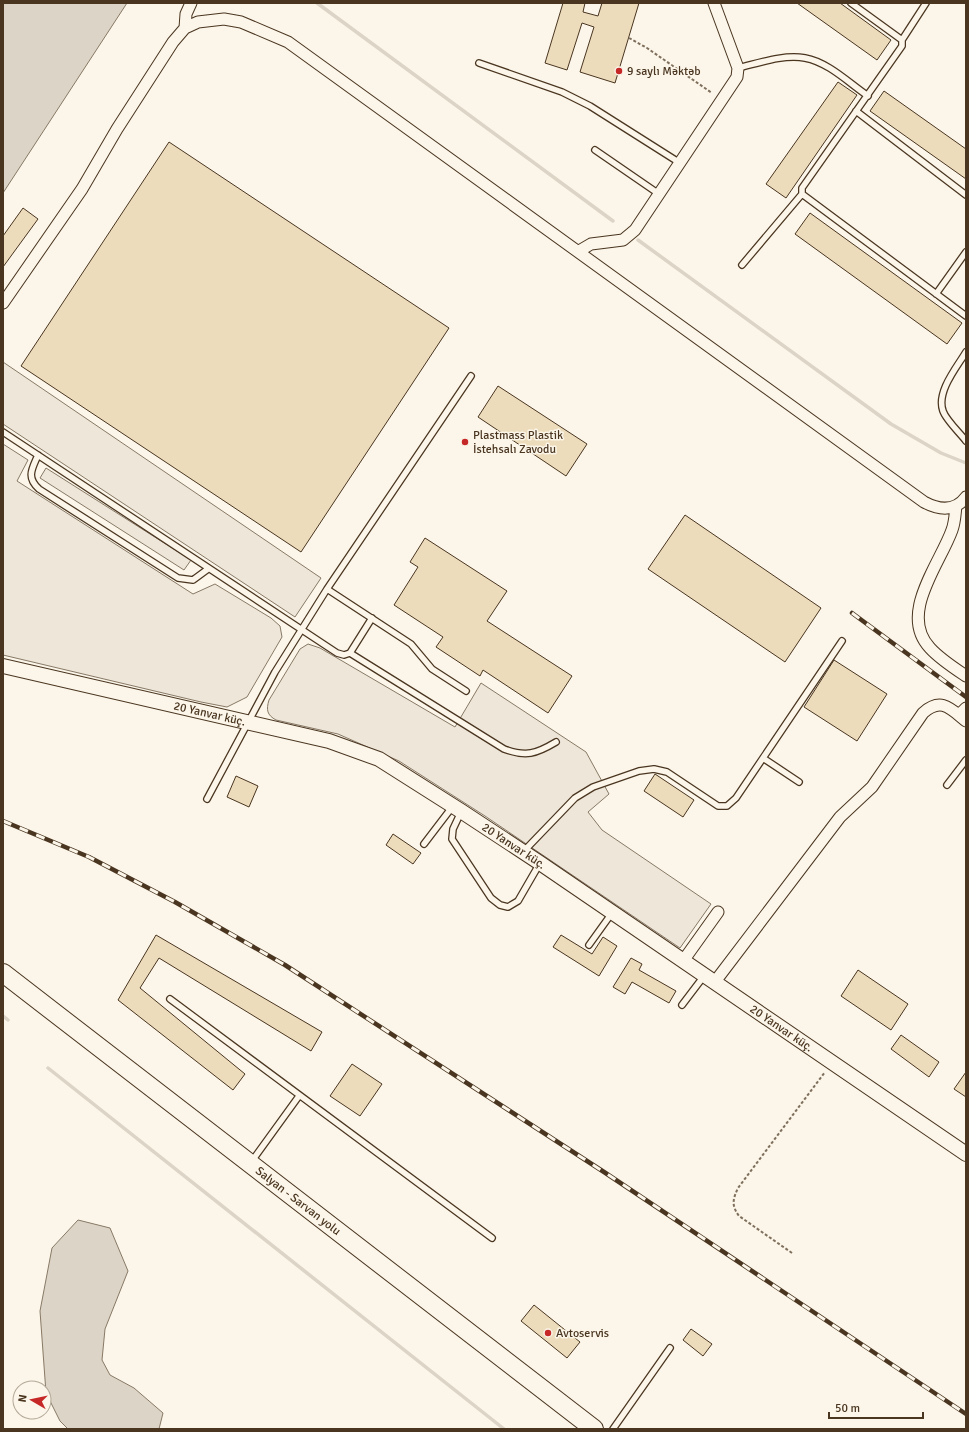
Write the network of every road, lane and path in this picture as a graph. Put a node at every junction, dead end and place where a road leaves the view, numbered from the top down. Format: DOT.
graph roads {
  1 [pos="191,3"];
  2 [pos="714,3"];
  3 [pos="851,3"];
  4 [pos="926,3"];
  5 [pos="185,28"];
  6 [pos="629,38"];
  7 [pos="902,40"];
  8 [pos="479,63"];
  9 [pos="738,68"];
  10 [pos="868,96"];
  11 [pos="723,100"];
  12 [pos="856,112"];
  13 [pos="595,150"];
  14 [pos="680,163"];
  15 [pos="659,194"];
  16 [pos="802,194"];
  17 [pos="966,195"];
  18 [pos="579,251"];
  19 [pos="966,252"];
  20 [pos="742,265"];
  21 [pos="936,294"];
  22 [pos="3,303"];
  23 [pos="966,316"];
  24 [pos="966,352"];
  25 [pos="470,376"];
  26 [pos="3,432"];
  27 [pos="966,441"];
  28 [pos="38,455"];
  29 [pos="966,497"];
  30 [pos="956,506"];
  31 [pos="208,569"];
  32 [pos="327,589"];
  33 [pos="372,618"];
  34 [pos="301,630"];
  35 [pos="842,641"];
  36 [pos="350,653"];
  37 [pos="3,666"];
  38 [pos="966,676"];
  39 [pos="466,691"];
  40 [pos="964,715"];
  41 [pos="247,723"];
  42 [pos="556,742"];
  43 [pos="763,758"];
  44 [pos="966,760"];
  45 [pos="799,782"];
  46 [pos="947,785"];
  47 [pos="207,799"];
  48 [pos="457,809"];
  49 [pos="424,844"];
  50 [pos="523,852"];
  51 [pos="540,863"];
  52 [pos="612,912"];
  53 [pos="718,912"];
  54 [pos="589,945"];
  55 [pos="683,961"];
  56 [pos="3,973"];
  57 [pos="709,979"];
  58 [pos="170,999"];
  59 [pos="682,1005"];
  60 [pos="831,1063"];
  61 [pos="299,1096"];
  62 [pos="966,1154"];
  63 [pos="250,1163"];
  64 [pos="492,1238"];
  65 [pos="792,1253"];
  66 [pos="670,1348"];
  67 [pos="594,1429"];
  68 [pos="614,1429"];
  1 -- 5 [label="street"];
  2 -- 9 [label="street"];
  3 -- 7 [label="lane"];
  4 -- 7 [label="lane"];
  5 -- 18 [label="street"];
  5 -- 22 [label="street"];
  6 -- 11 [label="path"];
  7 -- 10 [label="lane"];
  8 -- 14 [label="lane"];
  9 -- 10 [label="lane"];
  9 -- 11 [label="street"];
  10 -- 12 [label="lane"];
  11 -- 14 [label="street"];
  12 -- 16 [label="lane"];
  12 -- 17 [label="lane"];
  13 -- 15 [label="lane"];
  14 -- 15 [label="street"];
  15 -- 18 [label="street"];
  16 -- 20 [label="lane"];
  16 -- 21 [label="lane"];
  18 -- 30 [label="street"];
  19 -- 21 [label="lane"];
  21 -- 23 [label="lane"];
  24 -- 27 [label="lane"];
  25 -- 32 [label="lane"];
  26 -- 28 [label="lane"];
  28 -- 31 [label="lane"];
  28 -- 31 [label="lane"];
  29 -- 30 [label="street"];
  30 -- 38 [label="street"];
  31 -- 34 [label="lane"];
  32 -- 33 [label="lane"];
  32 -- 34 [label="lane"];
  33 -- 36 [label="lane"];
  33 -- 39 [label="lane"];
  34 -- 36 [label="lane"];
  34 -- 41 [label="lane"];
  35 -- 43 [label="lane"];
  36 -- 42 [label="lane"];
  37 -- 41 [label="street, 20 Yanvar küç."];
  40 -- 57 [label="street"];
  41 -- 47 [label="lane"];
  41 -- 48 [label="street, 20 Yanvar küç."];
  43 -- 45 [label="lane"];
  43 -- 50 [label="lane"];
  44 -- 46 [label="lane"];
  48 -- 49 [label="lane"];
  48 -- 50 [label="street, 20 Yanvar küç."];
  48 -- 51 [label="lane"];
  50 -- 51 [label="street, 20 Yanvar küç."];
  51 -- 52 [label="street, 20 Yanvar küç."];
  52 -- 54 [label="lane"];
  52 -- 55 [label="street, 20 Yanvar küç."];
  53 -- 55 [label="street"];
  55 -- 57 [label="street, 20 Yanvar küç."];
  56 -- 63 [label="main road, Salyan - Sarvan yolu"];
  57 -- 59 [label="lane"];
  57 -- 60 [label="street, 20 Yanvar küç."];
  58 -- 61 [label="lane"];
  60 -- 62 [label="street, 20 Yanvar küç."];
  60 -- 65 [label="path"];
  61 -- 63 [label="lane"];
  61 -- 64 [label="lane"];
  63 -- 67 [label="main road, Salyan - Sarvan yolu"];
  66 -- 68 [label="lane"];
}
